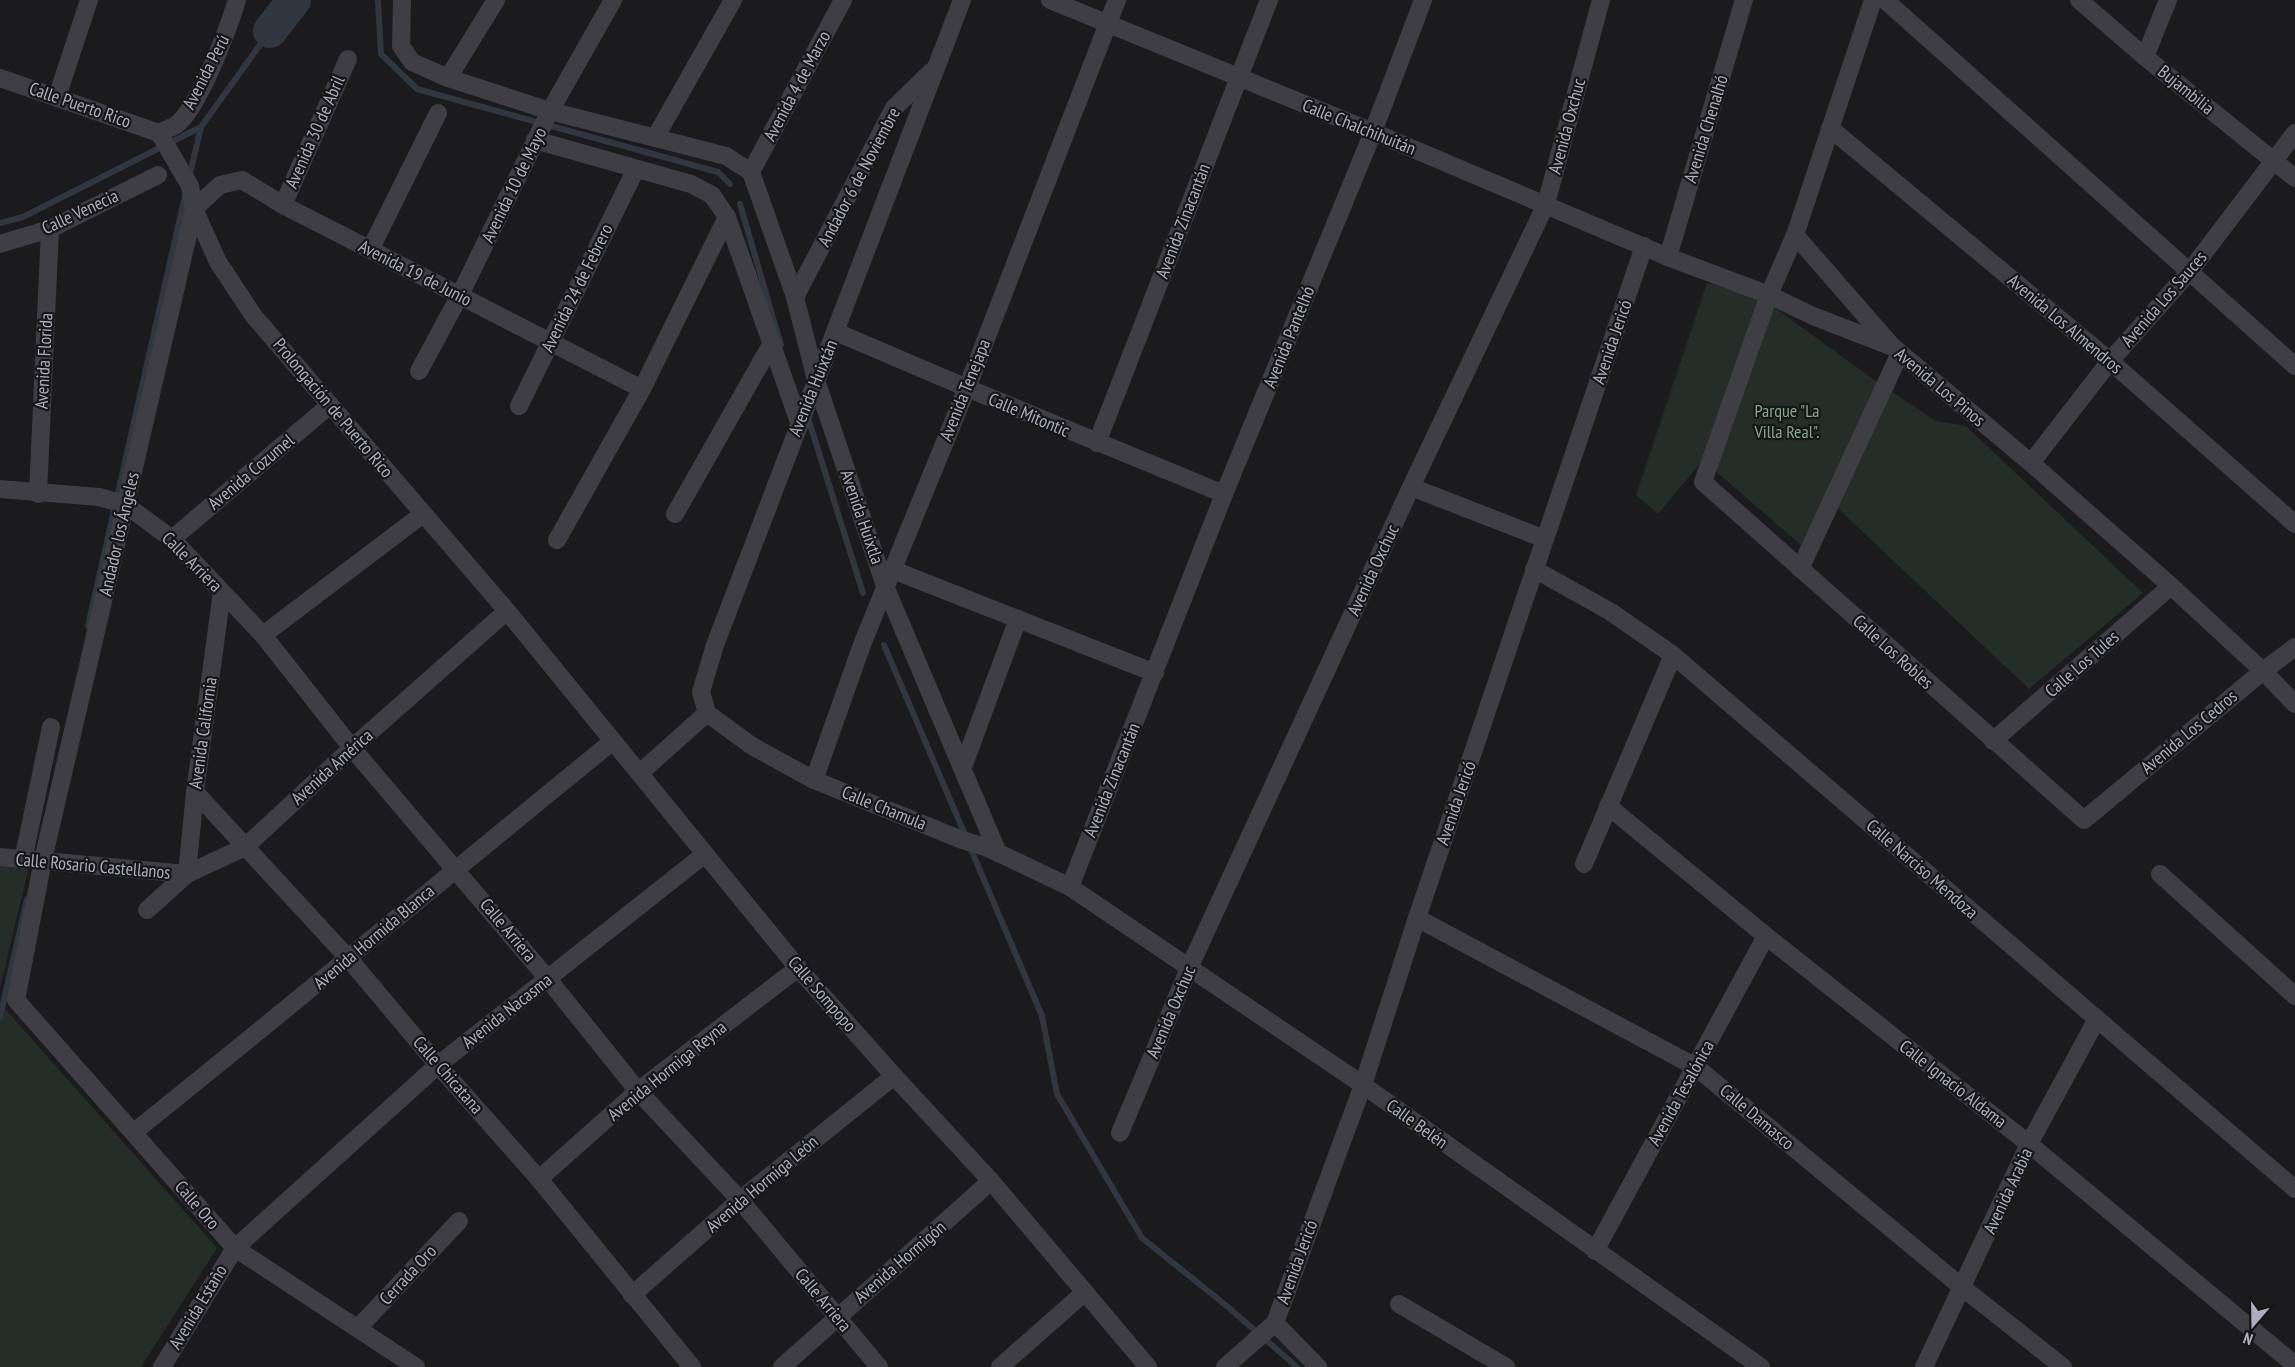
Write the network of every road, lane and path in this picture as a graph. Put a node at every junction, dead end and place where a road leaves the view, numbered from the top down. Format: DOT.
graph roads {
  1 [pos="89,0"];
  2 [pos="237,0"];
  3 [pos="402,0"];
  4 [pos="496,0"];
  5 [pos="613,0"];
  6 [pos="732,0"];
  7 [pos="843,0"];
  8 [pos="962,0"];
  9 [pos="1050,0"];
  10 [pos="1117,0"];
  11 [pos="1269,0"];
  12 [pos="1423,0"];
  13 [pos="1601,0"];
  14 [pos="1744,0"];
  15 [pos="1874,0"];
  16 [pos="1885,0"];
  17 [pos="2079,0"];
  18 [pos="2168,0"];
  19 [pos="1107,24"];
  20 [pos="2145,57"];
  21 [pos="348,59"];
  22 [pos="938,66"];
  23 [pos="0,78"];
  24 [pos="448,78"];
  25 [pos="1238,78"];
  26 [pos="57,97"];
  27 [pos="438,113"];
  28 [pos="548,115"];
  29 [pos="1830,128"];
  30 [pos="1373,132"];
  31 [pos="2295,133"];
  32 [pos="161,136"];
  33 [pos="537,138"];
  34 [pos="655,138"];
  35 [pos="2274,160"];
  36 [pos="636,169"];
  37 [pos="751,172"];
  38 [pos="158,175"];
  39 [pos="2295,178"];
  40 [pos="1546,204"];
  41 [pos="283,205"];
  42 [pos="194,209"];
  43 [pos="727,217"];
  44 [pos="50,229"];
  45 [pos="1795,235"];
  46 [pos="0,244"];
  47 [pos="1644,246"];
  48 [pos="370,250"];
  49 [pos="1668,257"];
  50 [pos="2190,271"];
  51 [pos="460,295"];
  52 [pos="1769,295"];
  53 [pos="795,297"];
  54 [pos="836,332"];
  55 [pos="550,341"];
  56 [pos="772,343"];
  57 [pos="1896,350"];
  58 [pos="2110,361"];
  59 [pos="2295,366"];
  60 [pos="419,371"];
  61 [pos="816,380"];
  62 [pos="967,388"];
  63 [pos="642,389"];
  64 [pos="330,405"];
  65 [pos="519,406"];
  66 [pos="799,422"];
  67 [pos="1096,443"];
  68 [pos="2031,463"];
  69 [pos="1411,488"];
  70 [pos="0,489"];
  71 [pos="38,494"];
  72 [pos="1224,494"];
  73 [pos="122,503"];
  74 [pos="423,514"];
  75 [pos="675,514"];
  76 [pos="2295,524"];
  77 [pos="172,538"];
  78 [pos="1545,539"];
  79 [pos="557,540"];
  80 [pos="1534,569"];
  81 [pos="1800,569"];
  82 [pos="889,578"];
  83 [pos="2171,586"];
  84 [pos="222,592"];
  85 [pos="507,611"];
  86 [pos="1018,620"];
  87 [pos="263,635"];
  88 [pos="2295,647"];
  89 [pos="1672,655"];
  90 [pos="2263,671"];
  91 [pos="1155,674"];
  92 [pos="2295,704"];
  93 [pos="707,713"];
  94 [pos="51,727"];
  95 [pos="613,741"];
  96 [pos="1993,741"];
  97 [pos="352,748"];
  98 [pos="963,767"];
  99 [pos="641,772"];
  100 [pos="814,780"];
  101 [pos="195,792"];
  102 [pos="1608,806"];
  103 [pos="2084,820"];
  104 [pos="245,846"];
  105 [pos="993,850"];
  106 [pos="705,854"];
  107 [pos="0,857"];
  108 [pos="34,860"];
  109 [pos="1584,864"];
  110 [pos="456,868"];
  111 [pos="187,874"];
  112 [pos="2160,874"];
  113 [pos="1070,887"];
  114 [pos="147,910"];
  115 [pos="1417,918"];
  116 [pos="1766,936"];
  117 [pos="349,959"];
  118 [pos="1190,966"];
  119 [pos="798,968"];
  120 [pos="548,979"];
  121 [pos="2295,996"];
  122 [pos="2097,1019"];
  123 [pos="438,1065"];
  124 [pos="1696,1067"];
  125 [pos="894,1076"];
  126 [pos="1363,1085"];
  127 [pos="638,1091"];
  128 [pos="134,1132"];
  129 [pos="1120,1133"];
  130 [pos="2029,1144"];
  131 [pos="539,1179"];
  132 [pos="991,1181"];
  133 [pos="2295,1189"];
  134 [pos="740,1200"];
  135 [pos="459,1221"];
  136 [pos="235,1248"];
  137 [pos="1595,1251"];
  138 [pos="1963,1288"];
  139 [pos="1085,1292"];
  140 [pos="632,1295"];
  141 [pos="1400,1304"];
  142 [pos="837,1317"];
  143 [pos="1272,1326"];
  144 [pos="358,1328"];
  145 [pos="2292,1362"];
  146 [pos="166,1366"];
  147 [pos="1500,1366"];
  148 [pos="416,1367"];
  149 [pos="692,1367"];
  150 [pos="782,1367"];
  151 [pos="879,1367"];
  152 [pos="1000,1367"];
  153 [pos="1148,1367"];
  154 [pos="1225,1367"];
  155 [pos="1318,1367"];
  156 [pos="1761,1367"];
  157 [pos="1924,1367"];
  158 [pos="2063,1367"];
  1 -- 26 [label="street"];
  2 -- 32 [label="street, Avenida Perú"];
  3 -- 24 [label="street"];
  4 -- 24 [label="street"];
  5 -- 28 [label="street, Avenida 10 de Mayo"];
  6 -- 34 [label="street"];
  7 -- 37 [label="street, Avenida 4 de Marzo"];
  8 -- 22 [label="street, Andador 6 de Noviembre"];
  9 -- 19 [label="street, Calle Chalchihuitán"];
  10 -- 19 [label="street, Avenida Tenejapa"];
  11 -- 25 [label="street, Avenida Zinacantán"];
  12 -- 30 [label="street, Avenida Pantelhó"];
  13 -- 40 [label="street, Avenida Oxchuc"];
  14 -- 49 [label="street, Avenida Chenalhó"];
  15 -- 29 [label="street"];
  16 -- 50 [label="street"];
  17 -- 20 [label="street, Bujambilia"];
  18 -- 20 [label="street"];
  19 -- 25 [label="street, Calle Chalchihuitán"];
  19 -- 62 [label="street, Avenida Tenejapa"];
  20 -- 35 [label="street, Bujambilia"];
  21 -- 41 [label="street, Avenida 30 de Abril"];
  22 -- 53 [label="street, Andador 6 de Noviembre"];
  22 -- 54 [label="street, Avenida Huixtán"];
  23 -- 26 [label="street, Calle Puerto Rico"];
  24 -- 28 [label="street"];
  25 -- 30 [label="street, Calle Chalchihuitán"];
  25 -- 67 [label="street, Avenida Zinacantán"];
  26 -- 32 [label="street, Calle Puerto Rico"];
  27 -- 48 [label="street"];
  28 -- 33 [label="street, Avenida 10 de Mayo"];
  28 -- 34 [label="street"];
  29 -- 45 [label="street"];
  29 -- 58 [label="street, Avenida Los Almendros"];
  30 -- 40 [label="street, Calle Chalchihuitán"];
  30 -- 72 [label="street, Avenida Pantelhó"];
  31 -- 35 [label="street, Avenida Los Sauces"];
  32 -- 42 [label="street, Prolongación de Puerto Rico"];
  33 -- 36 [label="street"];
  33 -- 51 [label="street, Avenida 10 de Mayo"];
  34 -- 37 [label="street"];
  35 -- 39 [label="street, Bujambilia"];
  35 -- 50 [label="street, Avenida Los Sauces"];
  36 -- 43 [label="street"];
  36 -- 55 [label="street, Avenida 24 de Febrero"];
  37 -- 53 [label="street, Avenida Huixtla"];
  38 -- 44 [label="street, Calle Venecia"];
  40 -- 47 [label="street, Calle Chalchihuitán"];
  40 -- 69 [label="street, Avenida Oxchuc"];
  41 -- 42 [label="street, Avenida 19 de Junio"];
  41 -- 48 [label="street, Avenida 19 de Junio"];
  42 -- 64 [label="street, Prolongación de Puerto Rico"];
  42 -- 73 [label="street, Andador los Ángeles"];
  43 -- 56 [label="street"];
  43 -- 63 [label="street"];
  44 -- 46 [label="street, Calle Venecia"];
  44 -- 71 [label="street, Avenida Florida"];
  45 -- 52 [label="street"];
  45 -- 57 [label="street"];
  47 -- 49 [label="street, Calle Chalchihuitán"];
  47 -- 78 [label="street, Avenida Jericó"];
  48 -- 51 [label="street, Avenida 19 de Junio"];
  49 -- 52 [label="street, Avenida Los Pinos"];
  50 -- 58 [label="street, Avenida Los Sauces"];
  50 -- 59 [label="street"];
  51 -- 55 [label="street, Avenida 19 de Junio"];
  51 -- 60 [label="street, Avenida 10 de Mayo"];
  52 -- 57 [label="street, Avenida Los Pinos"];
  52 -- 81 [label="street, Calle Los Robles"];
  53 -- 61 [label="street, Avenida Huixtla"];
  54 -- 61 [label="street, Avenida Huixtán"];
  54 -- 62 [label="street, Calle Mitontic"];
  55 -- 63 [label="street, Avenida 19 de Junio"];
  55 -- 65 [label="street, Avenida 24 de Febrero"];
  56 -- 66 [label="street"];
  56 -- 75 [label="street"];
  57 -- 68 [label="street, Avenida Los Pinos"];
  57 -- 81 [label="street"];
  58 -- 68 [label="street, Avenida Los Sauces"];
  58 -- 76 [label="street, Avenida Los Almendros"];
  61 -- 66 [label="street, Avenida Huixtán"];
  61 -- 82 [label="street, Avenida Huixtla"];
  62 -- 67 [label="street, Calle Mitontic"];
  62 -- 82 [label="street, Avenida Tenejapa"];
  63 -- 79 [label="street"];
  64 -- 74 [label="street, Prolongación de Puerto Rico"];
  64 -- 77 [label="street, Avenida Cozumel"];
  66 -- 93 [label="street, Avenida Huixtán"];
  67 -- 72 [label="street, Calle Mitontic"];
  68 -- 83 [label="street, Avenida Los Pinos"];
  69 -- 78 [label="street"];
  69 -- 118 [label="street, Avenida Oxchuc"];
  70 -- 71 [label="street"];
  71 -- 73 [label="street"];
  72 -- 91 [label="street, Avenida Pantelhó"];
  73 -- 77 [label="street, Calle Arriera"];
  73 -- 108 [label="street, Andador los Ángeles"];
  74 -- 85 [label="street, Prolongación de Puerto Rico"];
  74 -- 87 [label="street"];
  77 -- 84 [label="street, Calle Arriera"];
  78 -- 80 [label="street, Avenida Jericó"];
  80 -- 89 [label="street, Calle Narciso Mendoza"];
  80 -- 115 [label="street, Avenida Jericó"];
  81 -- 96 [label="street, Calle Los Robles"];
  82 -- 86 [label="street"];
  82 -- 98 [label="street, Avenida Huixtla"];
  82 -- 100 [label="street, Avenida Tenejapa"];
  83 -- 90 [label="street, Avenida Los Pinos"];
  83 -- 96 [label="street, Calle Los Tules"];
  84 -- 87 [label="street, Calle Arriera"];
  84 -- 101 [label="street, Avenida California"];
  85 -- 95 [label="street, Calle Sompopo"];
  85 -- 97 [label="street, Avenida América"];
  86 -- 91 [label="street"];
  86 -- 98 [label="street"];
  87 -- 97 [label="street, Calle Arriera"];
  88 -- 90 [label="street, Avenida Los Cedros"];
  89 -- 102 [label="street"];
  89 -- 122 [label="street, Calle Narciso Mendoza"];
  90 -- 92 [label="street, Avenida Los Pinos"];
  90 -- 103 [label="street, Avenida Los Cedros"];
  91 -- 113 [label="street, Avenida Zinacantán"];
  93 -- 99 [label="street"];
  93 -- 100 [label="street, Calle Chamula"];
  94 -- 108 [label="street"];
  95 -- 99 [label="street, Calle Sompopo"];
  95 -- 110 [label="street, Avenida Hormida Blanca"];
  96 -- 103 [label="street, Calle Los Robles"];
  97 -- 104 [label="street, Avenida América"];
  97 -- 110 [label="street, Calle Arriera"];
  98 -- 105 [label="street, Avenida Huixtla"];
  99 -- 106 [label="street, Calle Sompopo"];
  100 -- 105 [label="street, Calle Chamula"];
  101 -- 104 [label="street, Calle Chicatana"];
  101 -- 111 [label="street, Avenida California"];
  102 -- 109 [label="street"];
  102 -- 116 [label="street, Calle Ignacio Aldama"];
  104 -- 111 [label="street, Avenida América"];
  104 -- 117 [label="street, Calle Chicatana"];
  105 -- 113 [label="street, Calle Chamula"];
  106 -- 119 [label="street, Calle Sompopo"];
  106 -- 120 [label="street, Avenida Nacasma"];
  107 -- 108 [label="street, Calle Rosario Castellanos"];
  108 -- 111 [label="street, Calle Rosario Castellanos"];
  108 -- 128 [label="street, Calle Oro"];
  110 -- 117 [label="street, Avenida Hormida Blanca"];
  110 -- 120 [label="street, Calle Arriera"];
  111 -- 114 [label="street, Avenida América"];
  112 -- 121 [label="street"];
  113 -- 118 [label="street, Calle Belén"];
  115 -- 124 [label="street, Calle Damasco"];
  115 -- 126 [label="street, Avenida Jericó"];
  116 -- 124 [label="street, Avenida Tesalónica"];
  116 -- 130 [label="street, Calle Ignacio Aldama"];
  117 -- 123 [label="street, Calle Chicatana"];
  117 -- 128 [label="street, Avenida Hormida Blanca"];
  118 -- 126 [label="street, Calle Belén"];
  118 -- 129 [label="street, Avenida Oxchuc"];
  119 -- 125 [label="street, Calle Sompopo"];
  119 -- 127 [label="street, Avenida Hormiga Reyna"];
  120 -- 123 [label="street, Avenida Nacasma"];
  120 -- 127 [label="street, Calle Arriera"];
  122 -- 130 [label="street, Avenida Arabia"];
  122 -- 133 [label="street, Calle Narciso Mendoza"];
  123 -- 131 [label="street, Calle Chicatana"];
  123 -- 136 [label="street, Avenida Nacasma"];
  124 -- 137 [label="street, Avenida Tesalónica"];
  124 -- 138 [label="street, Calle Damasco"];
  125 -- 132 [label="street, Calle Sompopo"];
  125 -- 134 [label="street, Avenida Hormiga León"];
  126 -- 137 [label="street, Calle Belén"];
  126 -- 143 [label="street, Avenida Jericó"];
  127 -- 131 [label="street, Avenida Hormiga Reyna"];
  127 -- 134 [label="street, Calle Arriera"];
  128 -- 136 [label="street, Calle Oro"];
  130 -- 138 [label="street, Avenida Arabia"];
  130 -- 145 [label="street, Calle Ignacio Aldama"];
  131 -- 140 [label="street, Calle Chicatana"];
  132 -- 139 [label="street, Calle Sompopo"];
  132 -- 142 [label="street, Avenida Hormigón"];
  134 -- 140 [label="street, Avenida Hormiga León"];
  134 -- 142 [label="street, Calle Arriera"];
  135 -- 144 [label="street, Cerrada Oro"];
  136 -- 144 [label="street, Calle Oro"];
  136 -- 146 [label="street, Avenida Estaño"];
  137 -- 156 [label="street, Calle Belén"];
  138 -- 157 [label="street, Avenida Arabia"];
  138 -- 158 [label="street, Calle Damasco"];
  139 -- 152 [label="street"];
  139 -- 153 [label="street, Calle Sompopo"];
  140 -- 149 [label="street, Calle Chicatana"];
  141 -- 147 [label="street"];
  142 -- 150 [label="street, Avenida Hormigón"];
  142 -- 151 [label="street, Calle Arriera"];
  143 -- 154 [label="street, Avenida Jericó"];
  143 -- 155 [label="street"];
  144 -- 148 [label="street, Calle Oro"];
}
